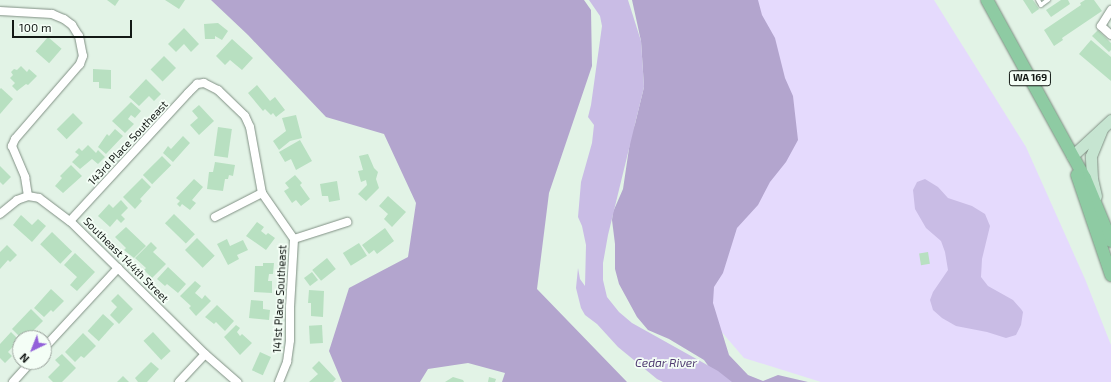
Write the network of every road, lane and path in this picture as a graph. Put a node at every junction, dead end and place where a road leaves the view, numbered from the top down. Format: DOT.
graph roads {
  1 [pos="987,0"];
  2 [pos="1038,0"];
  3 [pos="1048,0"];
  4 [pos="1111,10"];
  5 [pos="0,12"];
  6 [pos="1111,35"];
  7 [pos="1111,120"];
  8 [pos="1102,129"];
  9 [pos="1072,156"];
  10 [pos="262,193"];
  11 [pos="28,196"];
  12 [pos="1098,207"];
  13 [pos="0,214"];
  14 [pos="215,217"];
  15 [pos="70,221"];
  16 [pos="347,222"];
  17 [pos="294,239"];
  18 [pos="1111,241"];
  19 [pos="118,268"];
  20 [pos="1111,275"];
  21 [pos="52,339"];
  22 [pos="205,354"];
  23 [pos="23,370"];
  24 [pos="12,382"];
  25 [pos="179,382"];
  26 [pos="237,382"];
  27 [pos="279,382"];
  1 -- 9 [label="main road, WA 169"];
  2 -- 3 [label="lane"];
  4 -- 6 [label="street"];
  5 -- 11 [label="street"];
  7 -- 8 [label="main road"];
  8 -- 9 [label="main road"];
  8 -- 12 [label="main road"];
  9 -- 12 [label="main road, WA 169"];
  9 -- 20 [label="main road, WA 169"];
  10 -- 14 [label="street"];
  10 -- 15 [label="street, 143rd Place Southeast"];
  10 -- 17 [label="street"];
  11 -- 13 [label="street"];
  11 -- 15 [label="street, Southeast 144th Street"];
  12 -- 18 [label="main road, WA 169"];
  15 -- 19 [label="street, Southeast 144th Street"];
  16 -- 17 [label="street"];
  17 -- 27 [label="street, 141st Place Southeast"];
  19 -- 21 [label="street"];
  19 -- 22 [label="street, Southeast 144th Street"];
  22 -- 25 [label="street"];
  22 -- 26 [label="street, Southeast 144th Street"];
  23 -- 24 [label="street"];
}
